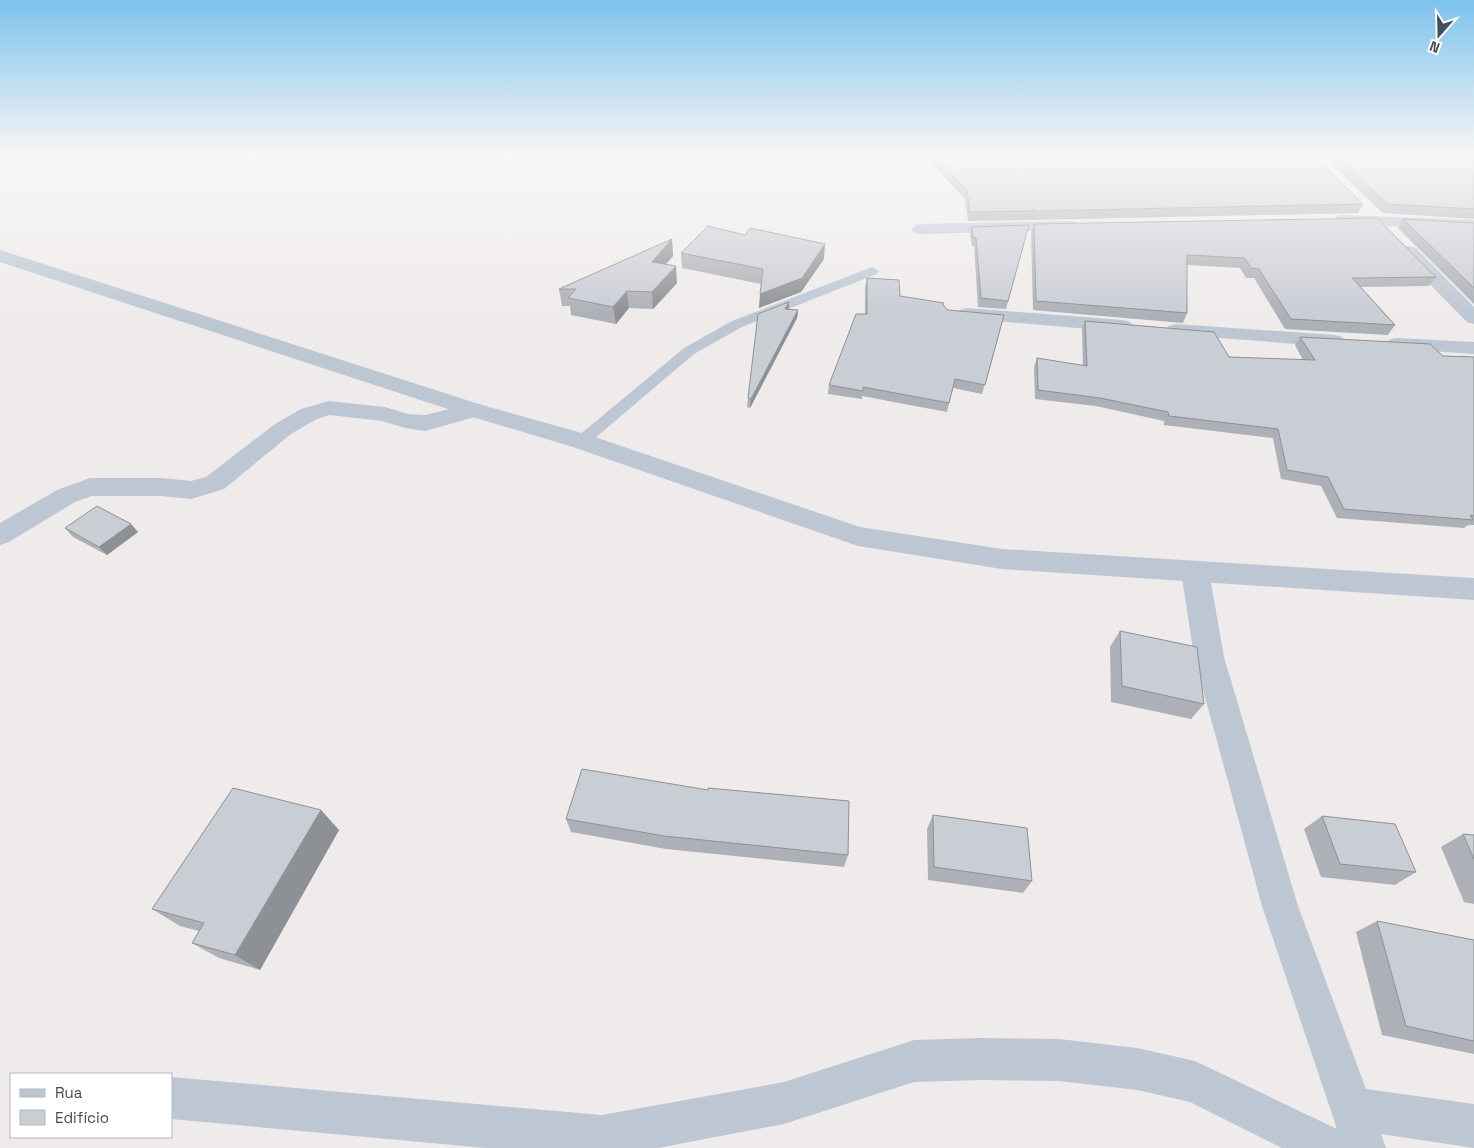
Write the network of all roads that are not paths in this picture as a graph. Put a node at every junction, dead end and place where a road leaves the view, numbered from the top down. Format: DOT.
graph roads {
  1 [pos="1366,209"];
  2 [pos="1377,220"];
  3 [pos="1328,221"];
  4 [pos="1474,225"];
  5 [pos="1091,226"];
  6 [pos="921,229"];
  7 [pos="0,256"];
  8 [pos="872,271"];
  9 [pos="953,312"];
  10 [pos="1474,318"];
  11 [pos="1352,342"];
  12 [pos="1380,343"];
  13 [pos="1474,348"];
  14 [pos="474,410"];
  15 [pos="581,442"];
  16 [pos="0,535"];
  17 [pos="1195,571"];
  18 [pos="1474,589"];
  19 [pos="172,1098"];
  20 [pos="1352,1108"];
  21 [pos="1474,1126"];
  22 [pos="1328,1148"];
  23 [pos="1364,1148"];
  1 -- 2 [label="street"];
  2 -- 3 [label="street"];
  2 -- 4 [label="street"];
  2 -- 10 [label="street"];
  5 -- 6 [label="street"];
  7 -- 14 [label="street"];
  8 -- 15 [label="lane"];
  9 -- 11 [label="street"];
  12 -- 13 [label="street"];
  14 -- 15 [label="street"];
  14 -- 16 [label="street"];
  15 -- 17 [label="street"];
  17 -- 18 [label="street"];
  17 -- 20 [label="street"];
  19 -- 22 [label="street"];
  20 -- 21 [label="street"];
  20 -- 23 [label="street"];
}
